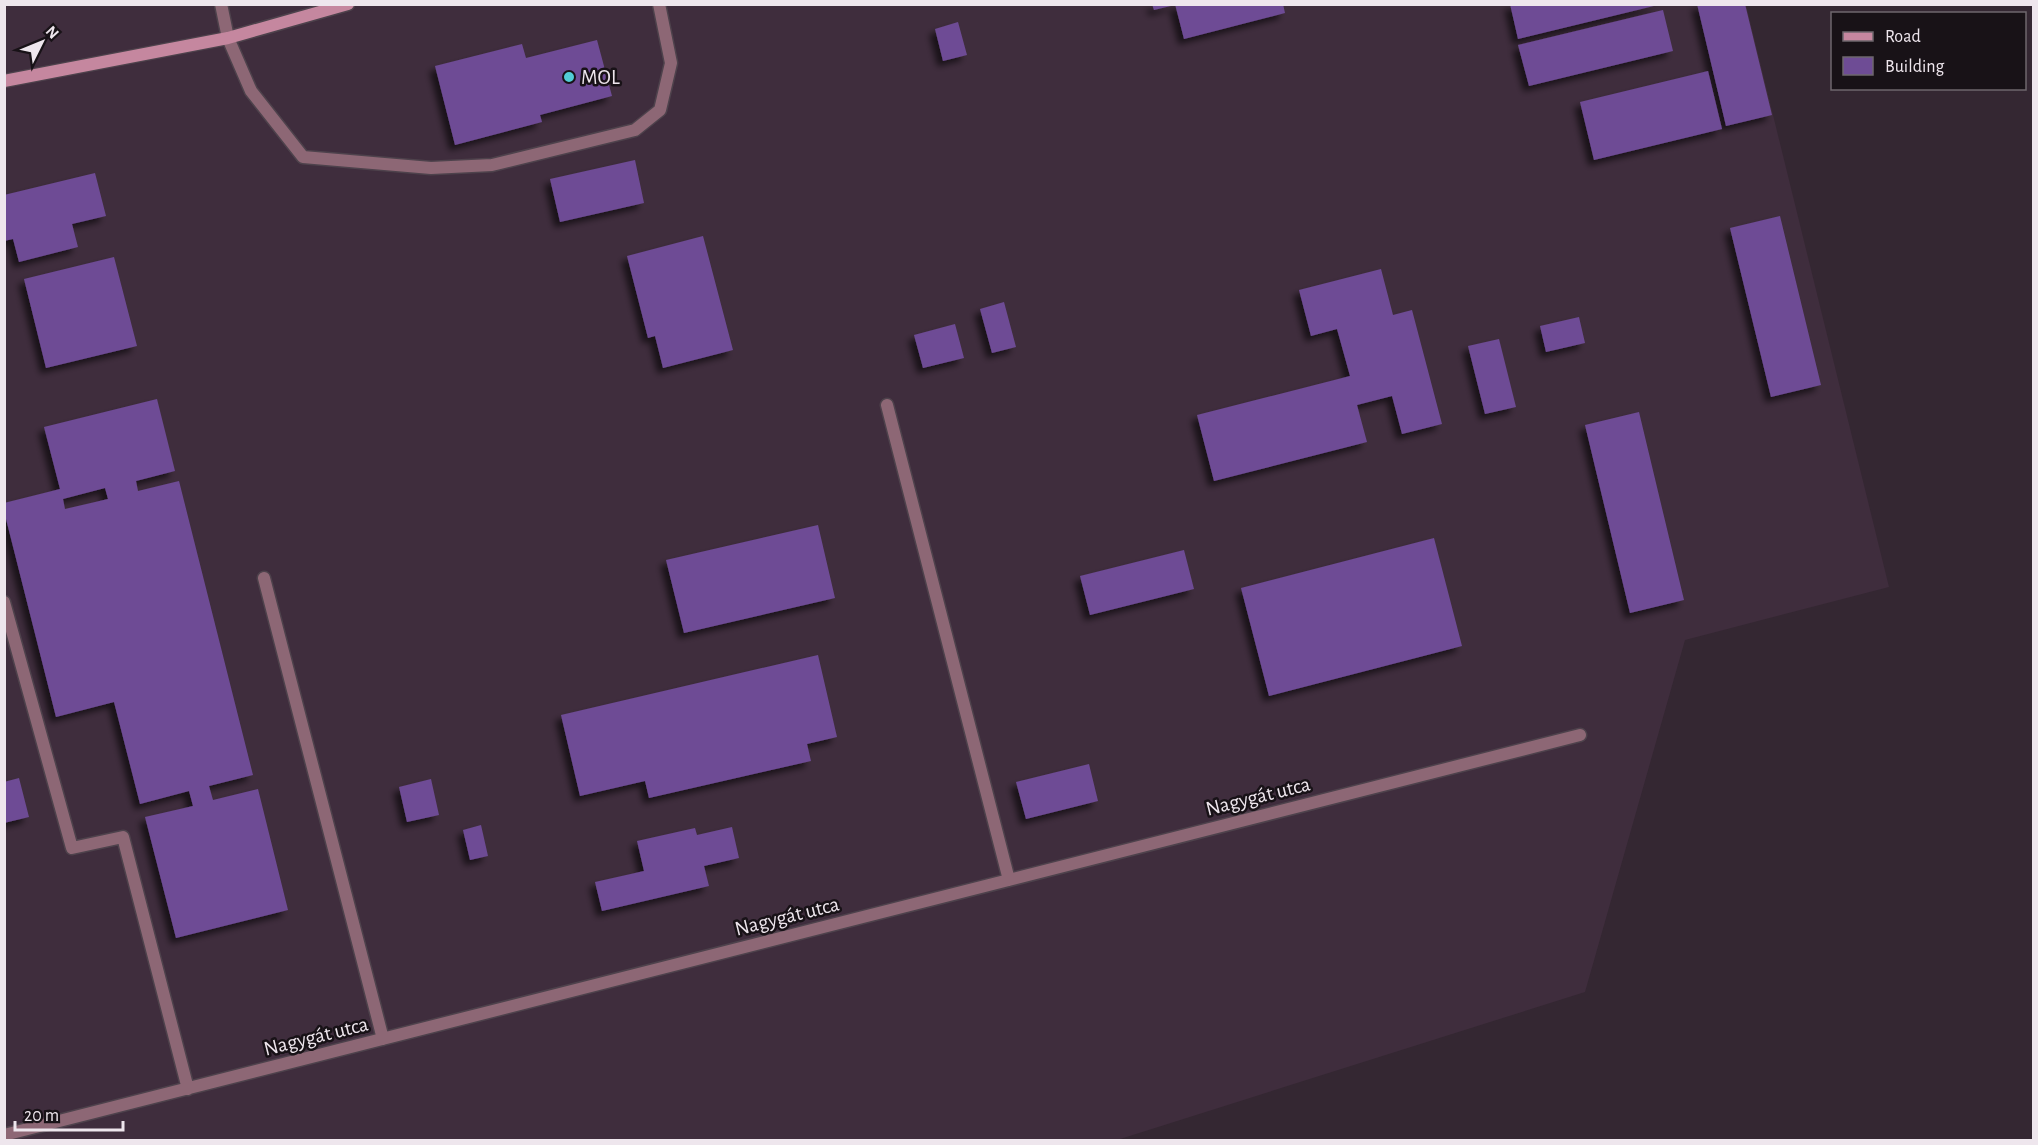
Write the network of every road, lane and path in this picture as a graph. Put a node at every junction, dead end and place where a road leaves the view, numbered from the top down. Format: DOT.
graph roads {
  1 [pos="220,4"];
  2 [pos="348,4"];
  3 [pos="659,4"];
  4 [pos="228,38"];
  5 [pos="4,81"];
  6 [pos="887,405"];
  7 [pos="264,578"];
  8 [pos="4,602"];
  9 [pos="1580,735"];
  10 [pos="1009,880"];
  11 [pos="382,1040"];
  12 [pos="188,1089"];
  13 [pos="4,1135"];
  1 -- 4 [label="lane"];
  2 -- 4 [label="main road"];
  3 -- 4 [label="lane"];
  4 -- 5 [label="main road"];
  6 -- 10 [label="lane"];
  7 -- 11 [label="lane"];
  8 -- 12 [label="lane"];
  9 -- 10 [label="lane, Nagygát utca"];
  10 -- 11 [label="lane, Nagygát utca"];
  11 -- 12 [label="lane, Nagygát utca"];
  12 -- 13 [label="lane, Nagygát utca"];
}
